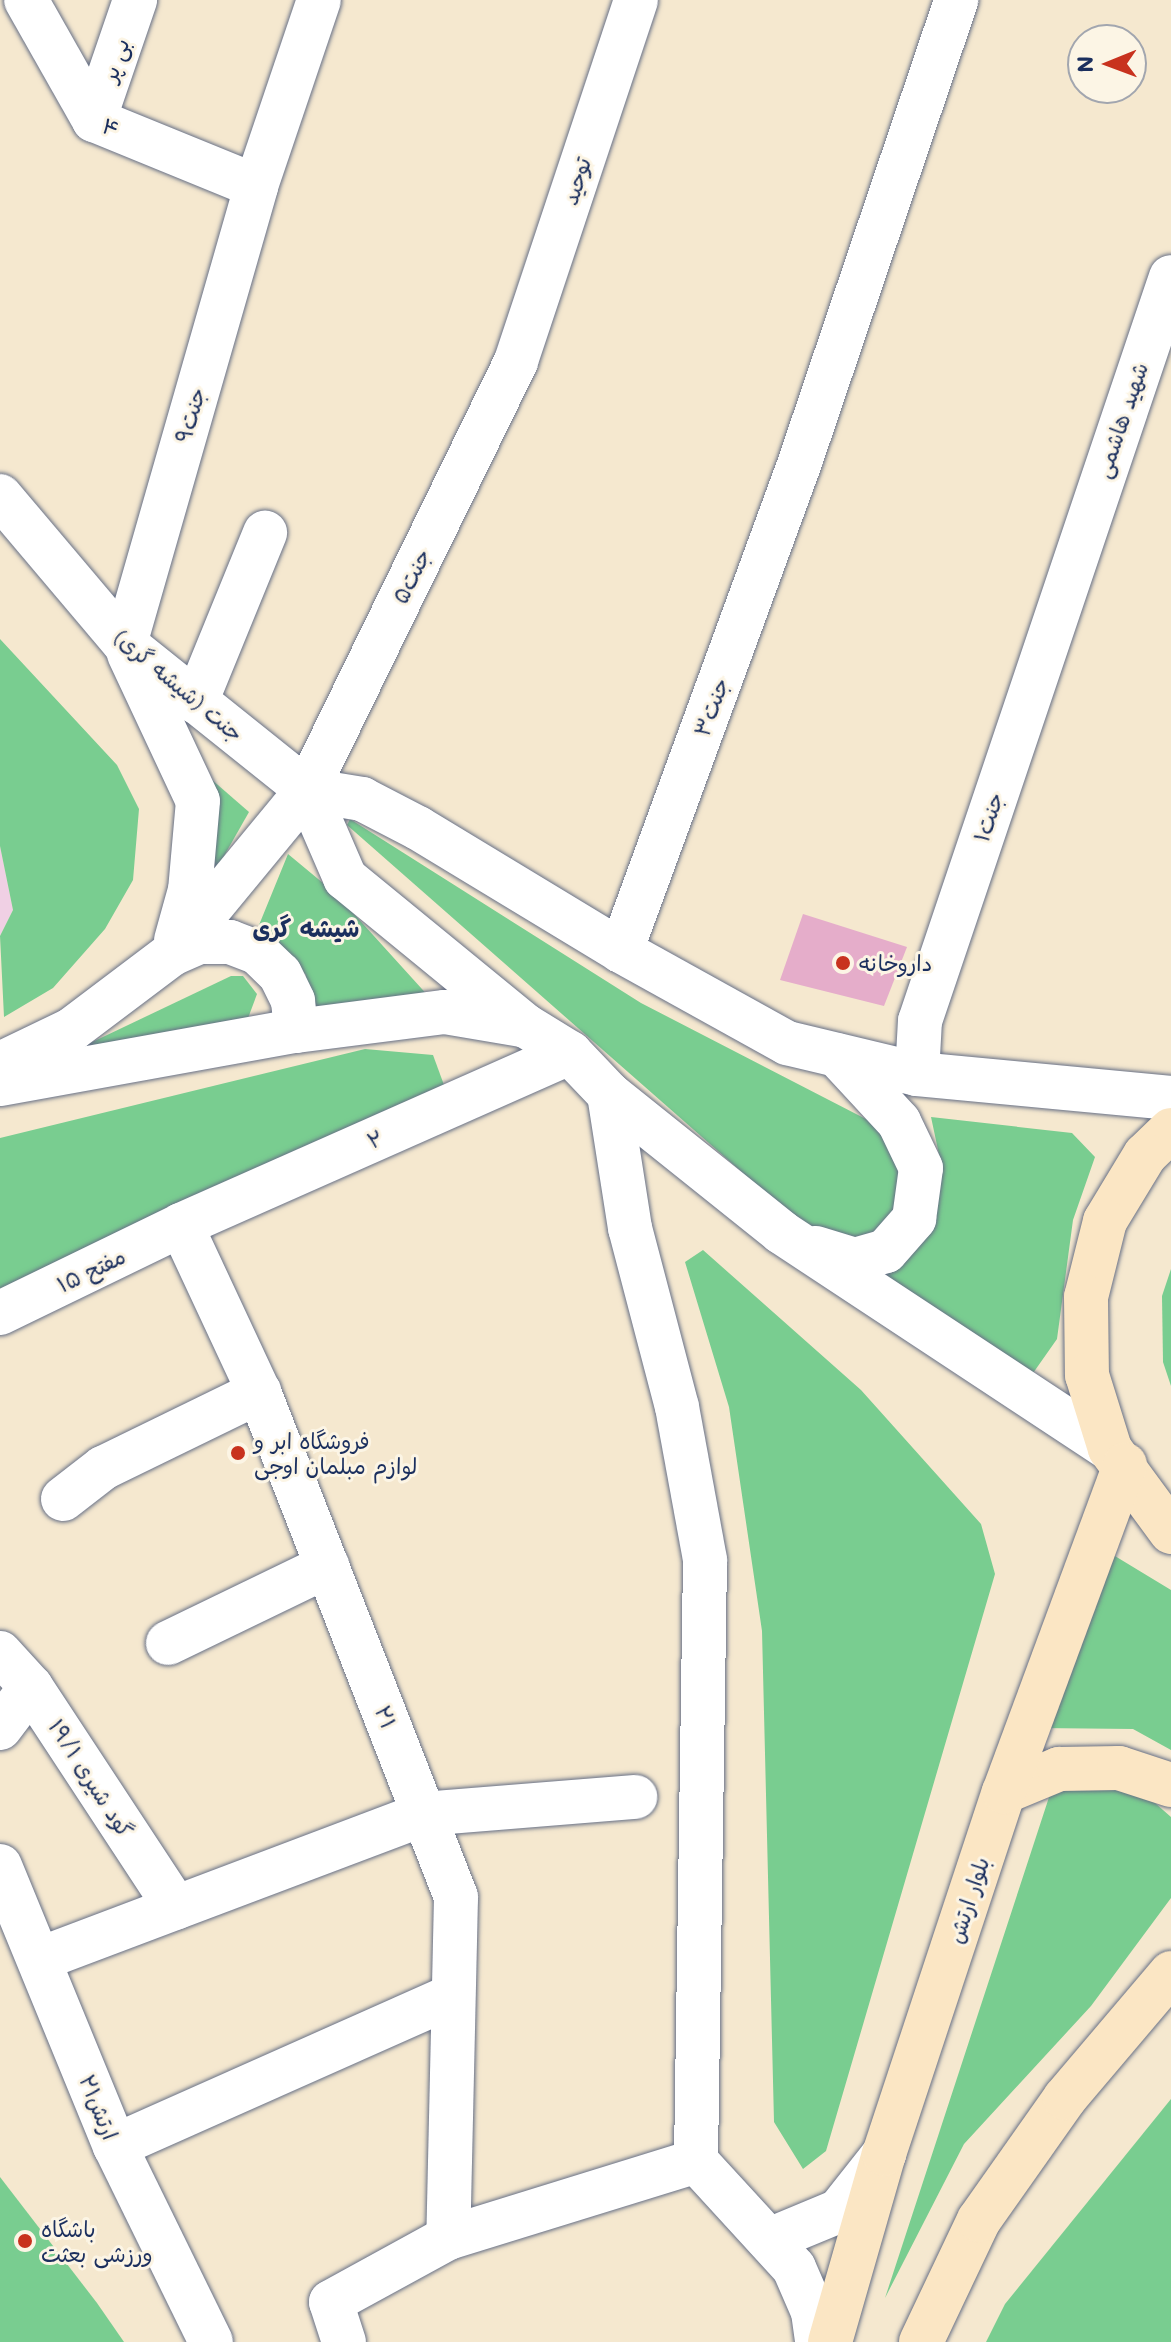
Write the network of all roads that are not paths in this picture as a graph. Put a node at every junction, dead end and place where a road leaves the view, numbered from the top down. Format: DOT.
graph roads {
  1 [pos="26,0"];
  2 [pos="135,0"];
  3 [pos="319,0"];
  4 [pos="636,0"];
  5 [pos="956,0"];
  6 [pos="94,120"];
  7 [pos="256,186"];
  8 [pos="1171,277"];
  9 [pos="516,361"];
  10 [pos="0,496"];
  11 [pos="265,533"];
  12 [pos="1072,564"];
  13 [pos="125,644"];
  14 [pos="196,702"];
  15 [pos="307,790"];
  16 [pos="621,951"];
  17 [pos="172,954"];
  18 [pos="526,1026"];
  19 [pos="296,1031"];
  20 [pos="570,1053"];
  21 [pos="837,1055"];
  22 [pos="0,1064"];
  23 [pos="917,1074"];
  24 [pos="0,1084"];
  25 [pos="609,1094"];
  26 [pos="1171,1098"];
  27 [pos="1171,1130"];
  28 [pos="181,1225"];
  29 [pos="781,1232"];
  30 [pos="0,1313"];
  31 [pos="259,1392"];
  32 [pos="1118,1457"];
  33 [pos="63,1499"];
  34 [pos="1171,1532"];
  35 [pos="327,1566"];
  36 [pos="168,1643"];
  37 [pos="0,1653"];
  38 [pos="31,1687"];
  39 [pos="0,1728"];
  40 [pos="1171,1785"];
  41 [pos="1004,1792"];
  42 [pos="635,1797"];
  43 [pos="423,1814"];
  44 [pos="0,1866"];
  45 [pos="176,1908"];
  46 [pos="40,1959"];
  47 [pos="1171,1973"];
  48 [pos="450,1997"];
  49 [pos="115,2146"];
  50 [pos="884,2154"];
  51 [pos="696,2161"];
  52 [pos="448,2238"];
  53 [pos="769,2240"];
  54 [pos="211,2342"];
  55 [pos="344,2342"];
  56 [pos="817,2342"];
  57 [pos="830,2342"];
  58 [pos="921,2342"];
  1 -- 6 [label="street, ۴"];
  2 -- 6 [label="street, بی پر"];
  3 -- 7 [label="street, جنت۹"];
  4 -- 9 [label="street, توحید"];
  5 -- 16 [label="street, جنت۳"];
  6 -- 7 [label="street, ۴"];
  7 -- 13 [label="street, جنت۹"];
  8 -- 12 [label="street, شهید هاشمی"];
  9 -- 15 [label="street, جنت۵"];
  10 -- 13 [label="street, جنت (شیشه گری)"];
  11 -- 14 [label="street"];
  12 -- 23 [label="street, جنت۱"];
  13 -- 14 [label="street, جنت (شیشه گری)"];
  13 -- 17 [label="street"];
  14 -- 15 [label="street, جنت (شیشه گری)"];
  15 -- 16 [label="street"];
  15 -- 17 [label="street, جنت۵"];
  15 -- 18 [label="street"];
  16 -- 21 [label="street"];
  17 -- 19 [label="street"];
  17 -- 22 [label="street"];
  18 -- 19 [label="street"];
  18 -- 20 [label="street"];
  19 -- 24 [label="street"];
  20 -- 25 [label="street"];
  20 -- 28 [label="street, ۲"];
  21 -- 23 [label="street"];
  21 -- 29 [label="street"];
  23 -- 26 [label="street"];
  25 -- 29 [label="street"];
  25 -- 51 [label="street"];
  27 -- 32 [label="main road"];
  28 -- 30 [label="street, مفتح ۱۵"];
  28 -- 31 [label="street, ۲۱"];
  29 -- 32 [label="street"];
  31 -- 33 [label="street"];
  31 -- 35 [label="street, ۲۱"];
  32 -- 34 [label="main road"];
  32 -- 41 [label="main road, بلوار ارتش"];
  35 -- 36 [label="street"];
  35 -- 43 [label="street, ۲۱"];
  37 -- 38 [label="street, ۱۹/۱ گود شیری"];
  38 -- 39 [label="street"];
  38 -- 45 [label="street, ۱۹/۱ گود شیری"];
  40 -- 41 [label="main road"];
  41 -- 50 [label="main road, بلوار ارتش"];
  42 -- 43 [label="street"];
  43 -- 45 [label="street"];
  43 -- 48 [label="street, ۲۱"];
  44 -- 46 [label="street, ارتش۲۱"];
  45 -- 46 [label="street"];
  46 -- 49 [label="street, ارتش۲۱"];
  47 -- 58 [label="main road"];
  48 -- 49 [label="street"];
  48 -- 52 [label="street, ۲۱"];
  49 -- 54 [label="street, ارتش۲۱"];
  50 -- 53 [label="street"];
  50 -- 57 [label="main road, بلوار ارتش"];
  51 -- 52 [label="street"];
  51 -- 53 [label="street"];
  52 -- 55 [label="street"];
  53 -- 56 [label="street"];
}
